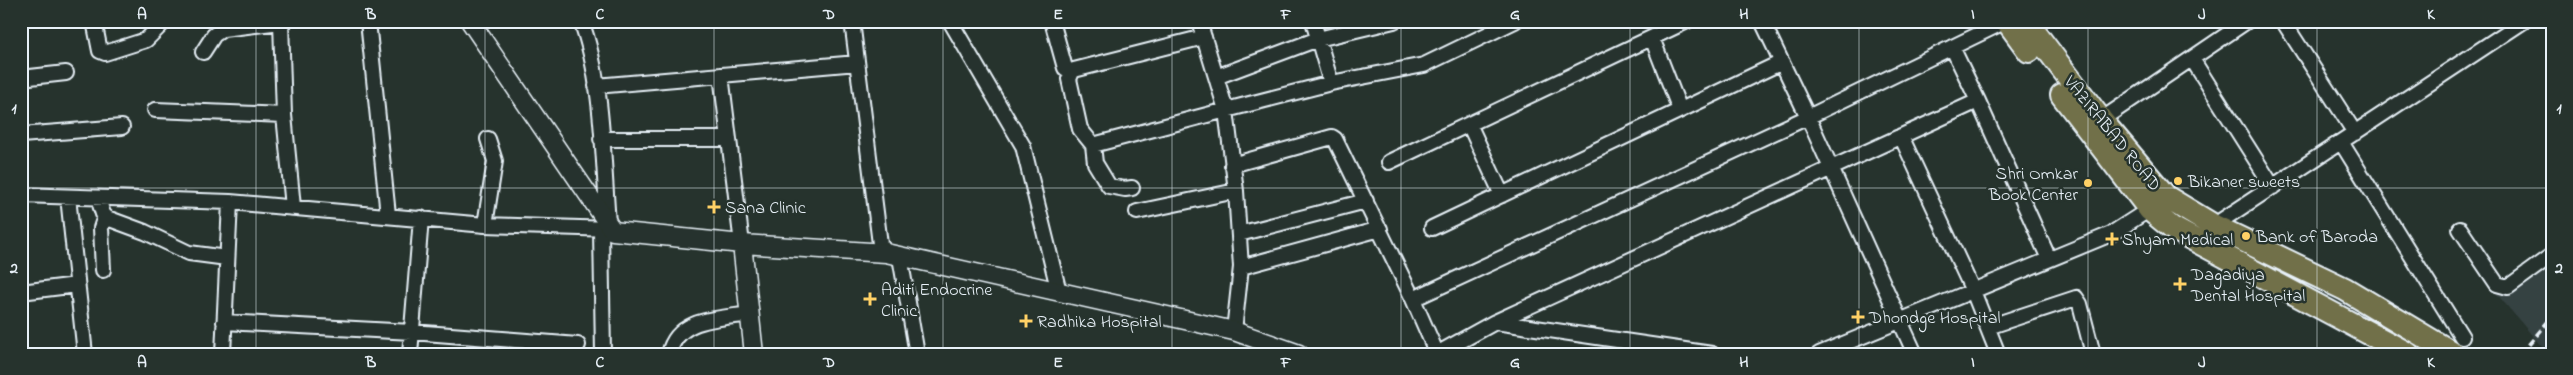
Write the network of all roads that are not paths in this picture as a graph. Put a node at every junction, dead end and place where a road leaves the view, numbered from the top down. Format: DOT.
graph roads {
  1 [pos="94,21"];
  2 [pos="164,21"];
  3 [pos="286,21"];
  4 [pos="368,21"];
  5 [pos="470,21"];
  6 [pos="581,21"];
  7 [pos="852,21"];
  8 [pos="950,21"];
  9 [pos="1199,21"];
  10 [pos="1313,21"];
  11 [pos="1394,21"];
  12 [pos="1515,21"];
  13 [pos="1687,21"];
  14 [pos="1762,21"];
  15 [pos="2006,21"];
  16 [pos="2026,21"];
  17 [pos="2247,21"];
  18 [pos="2283,21"];
  19 [pos="2524,21"];
  20 [pos="281,22"];
  21 [pos="1056,22"];
  22 [pos="1204,37"];
  23 [pos="1652,38"];
  24 [pos="1318,39"];
  25 [pos="1952,47"];
  26 [pos="203,52"];
  27 [pos="2192,59"];
  28 [pos="1782,62"];
  29 [pos="857,63"];
  30 [pos="1070,71"];
  31 [pos="66,73"];
  32 [pos="721,75"];
  33 [pos="1216,77"];
  34 [pos="21,78"];
  35 [pos="1331,83"];
  36 [pos="596,86"];
  37 [pos="1978,101"];
  38 [pos="154,110"];
  39 [pos="1226,110"];
  40 [pos="1680,110"];
  41 [pos="284,115"];
  42 [pos="1808,117"];
  43 [pos="2101,120"];
  44 [pos="1469,124"];
  45 [pos="122,127"];
  46 [pos="2355,133"];
  47 [pos="21,135"];
  48 [pos="1901,136"];
  49 [pos="601,138"];
  50 [pos="488,139"];
  51 [pos="729,139"];
  52 [pos="2341,142"];
  53 [pos="1093,145"];
  54 [pos="1388,162"];
  55 [pos="1232,165"];
  56 [pos="1831,167"];
  57 [pos="2273,187"];
  58 [pos="1132,188"];
  59 [pos="1236,192"];
  60 [pos="21,195"];
  61 [pos="1502,195"];
  62 [pos="68,197"];
  63 [pos="98,198"];
  64 [pos="1366,201"];
  65 [pos="230,202"];
  66 [pos="2158,204"];
  67 [pos="293,206"];
  68 [pos="1137,212"];
  69 [pos="388,215"];
  70 [pos="105,216"];
  71 [pos="421,218"];
  72 [pos="485,225"];
  73 [pos="2214,226"];
  74 [pos="607,228"];
  75 [pos="1432,228"];
  76 [pos="1380,229"];
  77 [pos="2460,229"];
  78 [pos="1239,234"];
  79 [pos="2194,241"];
  80 [pos="742,244"];
  81 [pos="893,255"];
  82 [pos="2552,255"];
  83 [pos="227,258"];
  84 [pos="2049,259"];
  85 [pos="1241,267"];
  86 [pos="103,270"];
  87 [pos="77,285"];
  88 [pos="1973,291"];
  89 [pos="21,292"];
  90 [pos="1059,292"];
  91 [pos="1413,299"];
  92 [pos="750,314"];
  93 [pos="224,322"];
  94 [pos="1495,322"];
  95 [pos="1900,322"];
  96 [pos="1988,327"];
  97 [pos="1234,331"];
  98 [pos="412,332"];
  99 [pos="578,345"];
  100 [pos="2458,345"];
  101 [pos="85,354"];
  102 [pos="223,354"];
  103 [pos="410,354"];
  104 [pos="602,354"];
  105 [pos="669,354"];
  106 [pos="754,354"];
  107 [pos="917,354"];
  108 [pos="1298,354"];
  109 [pos="1437,354"];
  110 [pos="1712,354"];
  111 [pos="1820,354"];
  112 [pos="1914,354"];
  113 [pos="1998,354"];
  114 [pos="2093,354"];
  115 [pos="2408,354"];
  1 -- 2 [label="street"];
  3 -- 20 [label="street"];
  4 -- 69 [label="street"];
  5 -- 74 [label="street"];
  6 -- 36 [label="street"];
  7 -- 29 [label="street"];
  8 -- 90 [label="street"];
  9 -- 22 [label="street"];
  10 -- 24 [label="street"];
  11 -- 24 [label="street"];
  12 -- 35 [label="street"];
  13 -- 23 [label="street"];
  14 -- 28 [label="street"];
  15 -- 25 [label="street"];
  15 -- 66 [label="main road, VAZIRABAD ROAD"];
  16 -- 43 [label="main road, VAZIRABAD ROAD"];
  17 -- 27 [label="street"];
  18 -- 46 [label="street"];
  19 -- 46 [label="street"];
  20 -- 26 [label="street"];
  20 -- 41 [label="street"];
  21 -- 30 [label="street"];
  22 -- 30 [label="street"];
  22 -- 33 [label="street"];
  23 -- 40 [label="street"];
  23 -- 44 [label="street"];
  24 -- 33 [label="street"];
  24 -- 35 [label="street"];
  25 -- 37 [label="street"];
  25 -- 42 [label="street"];
  27 -- 43 [label="street"];
  27 -- 57 [label="street"];
  28 -- 40 [label="street"];
  28 -- 42 [label="street"];
  29 -- 32 [label="street"];
  29 -- 81 [label="street"];
  30 -- 53 [label="street"];
  31 -- 34 [label="street"];
  32 -- 36 [label="street"];
  32 -- 51 [label="street"];
  33 -- 39 [label="street"];
  35 -- 39 [label="street"];
  36 -- 49 [label="street"];
  37 -- 48 [label="street"];
  37 -- 84 [label="street"];
  38 -- 41 [label="street"];
  39 -- 53 [label="street"];
  39 -- 55 [label="street"];
  40 -- 61 [label="street"];
  41 -- 67 [label="street"];
  42 -- 56 [label="street"];
  42 -- 91 [label="street"];
  43 -- 66 [label="main road, VAZIRABAD ROAD"];
  44 -- 54 [label="street"];
  44 -- 61 [label="street"];
  45 -- 47 [label="street"];
  46 -- 52 [label="street"];
  48 -- 56 [label="street"];
  48 -- 88 [label="street"];
  49 -- 51 [label="street"];
  49 -- 74 [label="street"];
  50 -- 72 [label="street"];
  51 -- 80 [label="street"];
  52 -- 57 [label="street"];
  52 -- 100 [label="street"];
  53 -- 58 [label="street"];
  55 -- 59 [label="street"];
  55 -- 64 [label="street"];
  56 -- 94 [label="street"];
  56 -- 95 [label="street"];
  57 -- 73 [label="street"];
  59 -- 68 [label="street"];
  59 -- 78 [label="street"];
  60 -- 62 [label="street"];
  61 -- 75 [label="street"];
  62 -- 63 [label="street"];
  62 -- 87 [label="street"];
  63 -- 65 [label="street"];
  63 -- 70 [label="street"];
  64 -- 76 [label="street"];
  64 -- 78 [label="street"];
  65 -- 67 [label="street"];
  65 -- 83 [label="street"];
  66 -- 73 [label="main road, VAZIRABAD ROAD"];
  66 -- 79 [label="main road, VAZIRABAD ROAD"];
  66 -- 84 [label="street"];
  67 -- 69 [label="street"];
  69 -- 71 [label="street"];
  70 -- 83 [label="street"];
  70 -- 86 [label="street"];
  71 -- 72 [label="street"];
  71 -- 98 [label="street"];
  72 -- 74 [label="street"];
  73 -- 79 [label="street"];
  73 -- 100 [label="main road, VAZIRABAD ROAD"];
  74 -- 80 [label="street"];
  74 -- 104 [label="street"];
  76 -- 85 [label="street"];
  76 -- 91 [label="street"];
  77 -- 82 [label="street"];
  78 -- 85 [label="street"];
  79 -- 115 [label="main road, VAZIRABAD ROAD"];
  80 -- 81 [label="street"];
  80 -- 92 [label="street"];
  81 -- 90 [label="street"];
  81 -- 107 [label="street"];
  83 -- 93 [label="street"];
  84 -- 88 [label="street"];
  85 -- 97 [label="street"];
  87 -- 89 [label="street"];
  87 -- 101 [label="street"];
  88 -- 95 [label="street"];
  88 -- 96 [label="street"];
  90 -- 97 [label="street"];
  91 -- 109 [label="street"];
  92 -- 105 [label="street"];
  92 -- 106 [label="street"];
  93 -- 98 [label="street"];
  93 -- 102 [label="street"];
  94 -- 109 [label="street"];
  94 -- 110 [label="street"];
  95 -- 111 [label="street"];
  95 -- 112 [label="street"];
  96 -- 113 [label="street"];
  96 -- 114 [label="street"];
  97 -- 108 [label="street"];
  98 -- 99 [label="street"];
  98 -- 103 [label="street"];
}
